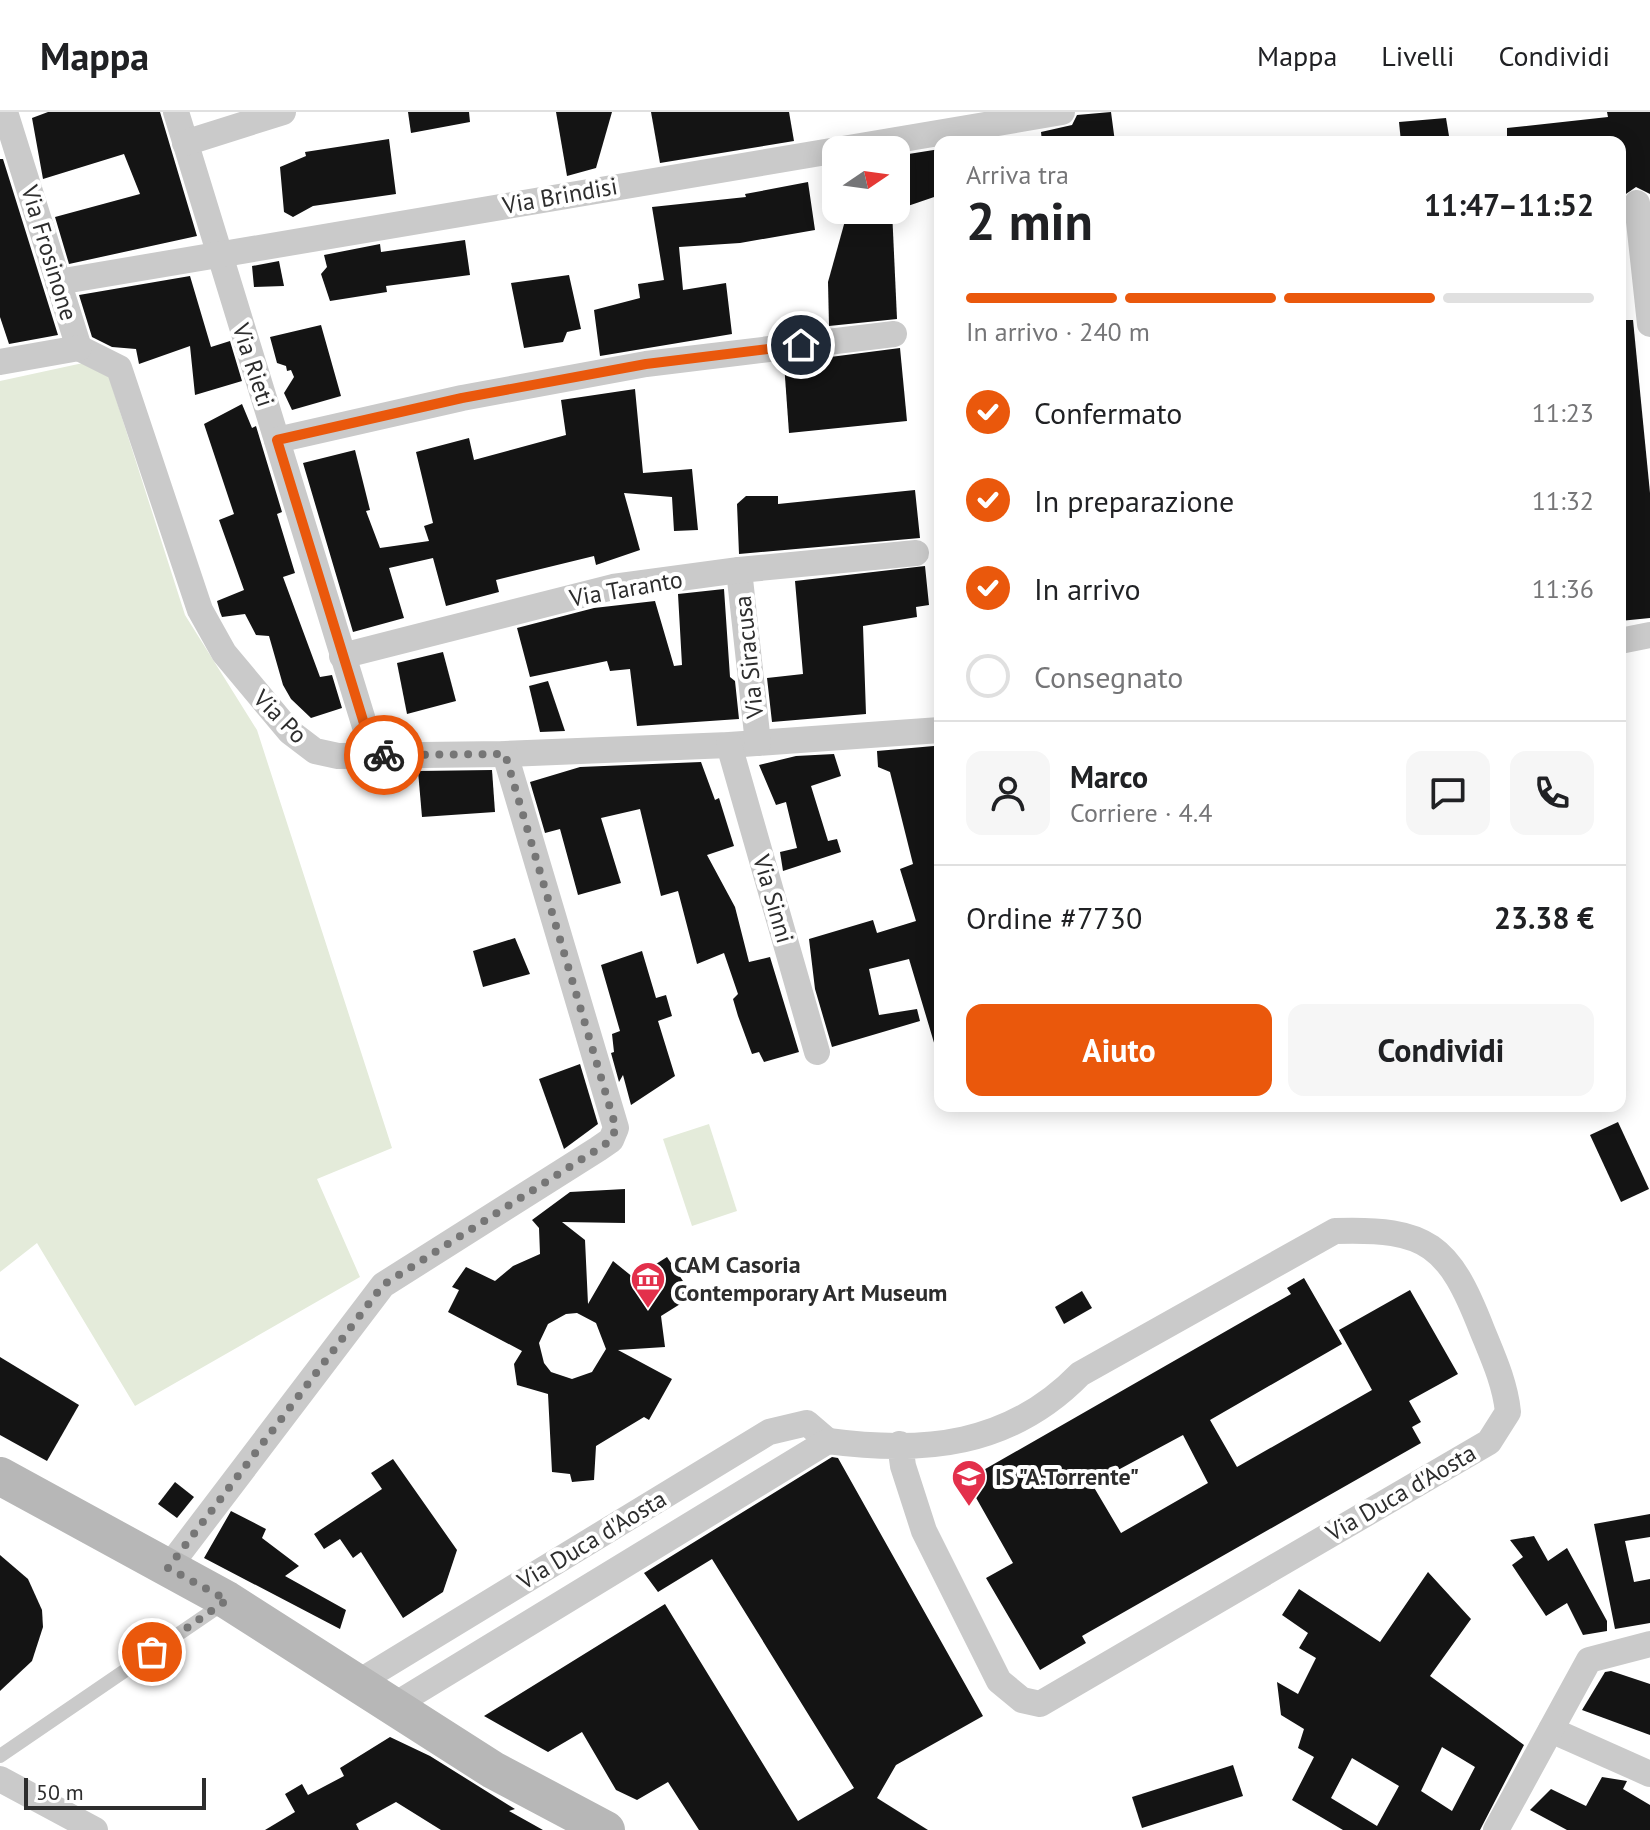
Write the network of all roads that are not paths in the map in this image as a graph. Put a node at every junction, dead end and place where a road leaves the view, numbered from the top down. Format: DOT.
graph roads {
  1 [pos="5,112"];
  2 [pos="176,112"];
  3 [pos="283,112"];
  4 [pos="1062,112"];
  5 [pos="185,143"];
  6 [pos="1637,203"];
  7 [pos="218,254"];
  8 [pos="58,282"];
  9 [pos="1650,324"];
  10 [pos="894,334"];
  11 [pos="79,348"];
  12 [pos="0,362"];
  13 [pos="277,440"];
  14 [pos="916,553"];
  15 [pos="739,570"];
  16 [pos="1650,635"];
  17 [pos="1626,640"];
  18 [pos="342,656"];
  19 [pos="934,730"];
  20 [pos="758,743"];
  21 [pos="729,745"];
  22 [pos="505,754"];
  23 [pos="374,756"];
  24 [pos="817,1052"];
  25 [pos="828,1441"];
  26 [pos="900,1444"];
  27 [pos="0,1476"];
  28 [pos="168,1568"];
  29 [pos="227,1600"];
  30 [pos="1650,1644"];
  31 [pos="357,1683"];
  32 [pos="393,1706"];
  33 [pos="1551,1730"];
  34 [pos="0,1756"];
  35 [pos="1650,1774"];
  36 [pos="0,1779"];
  37 [pos="80,1827"];
  38 [pos="1505,1827"];
  39 [pos="606,1830"];
  1 -- 8 [label="street, Via Frosinone"];
  2 -- 5 [label="street, Via Rieti"];
  3 -- 5 [label="street"];
  4 -- 7 [label="street, Via Brindisi"];
  5 -- 7 [label="street, Via Rieti"];
  6 -- 9 [label="street"];
  7 -- 8 [label="street, Via Brindisi"];
  7 -- 13 [label="street, Via Rieti"];
  8 -- 11 [label="street, Via Frosinone"];
  10 -- 13 [label="street"];
  11 -- 12 [label="street"];
  11 -- 23 [label="street, Via Po"];
  13 -- 18 [label="street, Via Rieti"];
  14 -- 15 [label="street, Via Taranto"];
  15 -- 18 [label="street, Via Taranto"];
  15 -- 20 [label="street, Via Siracusa"];
  16 -- 17 [label="street"];
  18 -- 23 [label="street, Via Rieti"];
  19 -- 20 [label="street, Via Po"];
  20 -- 21 [label="street, Via Po"];
  21 -- 22 [label="street, Via Po"];
  21 -- 24 [label="street, Via Sinni"];
  22 -- 23 [label="street, Via Po"];
  22 -- 28 [label="street"];
  25 -- 26 [label="street, Via Duca d'Aosta"];
  25 -- 31 [label="street, Via Duca d'Aosta"];
  25 -- 32 [label="street, Via Duca d'Aosta"];
  26 -- 26 [label="street, Via Duca d'Aosta"];
  27 -- 28 [label="street"];
  28 -- 29 [label="street"];
  29 -- 31 [label="street"];
  29 -- 34 [label="lane"];
  30 -- 33 [label="street"];
  31 -- 32 [label="street"];
  32 -- 39 [label="street"];
  33 -- 35 [label="street"];
  33 -- 38 [label="street"];
  36 -- 37 [label="street"];
}
